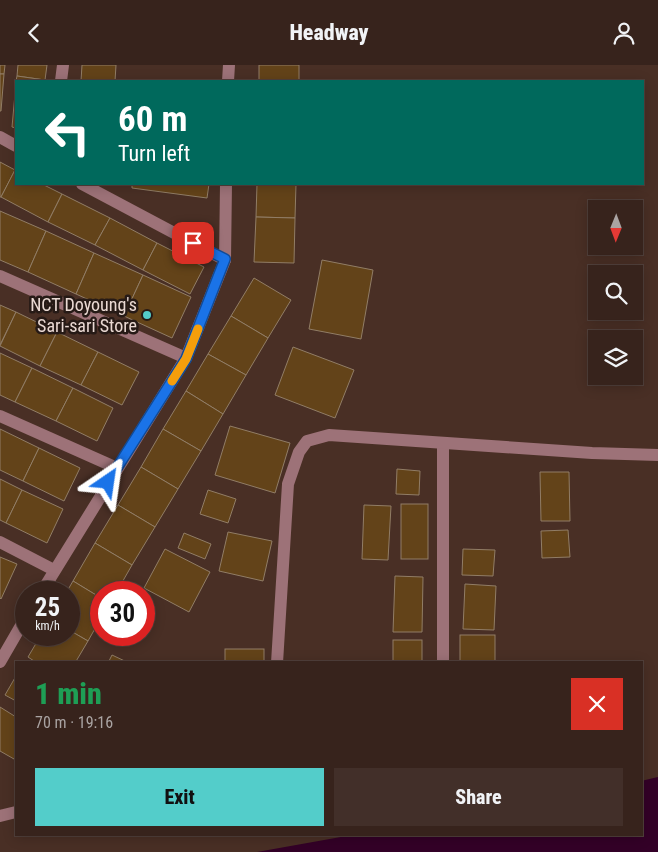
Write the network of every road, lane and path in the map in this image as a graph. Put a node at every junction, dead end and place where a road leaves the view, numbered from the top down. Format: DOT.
graph roads {
  1 [pos="63,65"];
  2 [pos="229,65"];
  3 [pos="60,80"];
  4 [pos="228,80"];
  5 [pos="0,137"];
  6 [pos="15,145"];
  7 [pos="84,185"];
  8 [pos="226,185"];
  9 [pos="225,259"];
  10 [pos="0,276"];
  11 [pos="186,359"];
  12 [pos="0,416"];
  13 [pos="443,443"];
  14 [pos="658,455"];
  15 [pos="117,468"];
  16 [pos="0,542"];
  17 [pos="54,570"];
  18 [pos="48,581"];
  19 [pos="15,636"];
  20 [pos="277,661"];
  21 [pos="443,661"];
  22 [pos="0,662"];
  23 [pos="15,812"];
  24 [pos="0,816"];
  1 -- 3 [label="street"];
  2 -- 4 [label="street"];
  5 -- 6 [label="street"];
  7 -- 9 [label="street"];
  8 -- 9 [label="street"];
  9 -- 11 [label="street"];
  10 -- 11 [label="street"];
  11 -- 15 [label="street"];
  12 -- 15 [label="street"];
  13 -- 14 [label="street"];
  13 -- 20 [label="street"];
  13 -- 21 [label="street"];
  15 -- 17 [label="street"];
  16 -- 17 [label="street"];
  17 -- 18 [label="street"];
  19 -- 22 [label="street"];
  23 -- 24 [label="street"];
}
